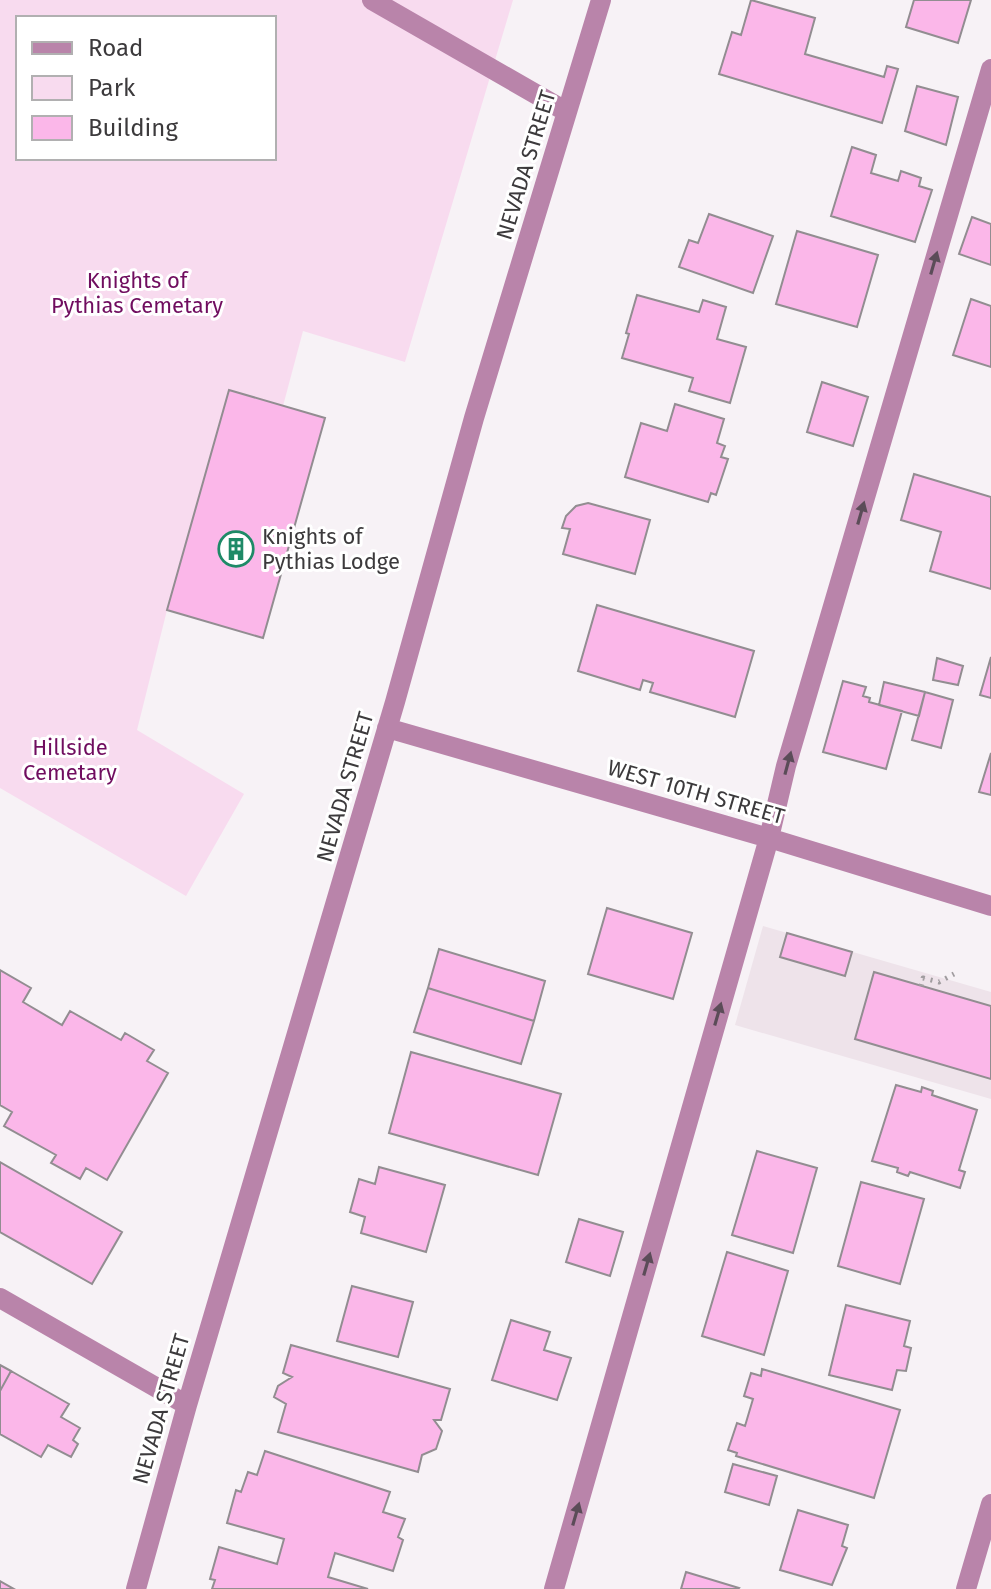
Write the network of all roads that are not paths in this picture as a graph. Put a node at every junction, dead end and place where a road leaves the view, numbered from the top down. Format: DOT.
graph roads {
  1 [pos="372,0"];
  2 [pos="601,0"];
  3 [pos="991,69"];
  4 [pos="567,112"];
  5 [pos="387,728"];
  6 [pos="769,838"];
  7 [pos="991,906"];
  8 [pos="0,1298"];
  9 [pos="187,1405"];
  10 [pos="991,1504"];
  11 [pos="136,1589"];
  12 [pos="554,1589"];
  13 [pos="966,1589"];
  1 -- 4 [label="street"];
  2 -- 4 [label="street, NEVADA STREET"];
  6 -- 3 [label="street, one-way"];
  4 -- 5 [label="street, NEVADA STREET"];
  5 -- 6 [label="street, WEST 10TH STREET"];
  5 -- 9 [label="street, NEVADA STREET"];
  6 -- 7 [label="street, WEST 10TH STREET"];
  12 -- 6 [label="street, one-way"];
  8 -- 9 [label="street"];
  9 -- 11 [label="street, NEVADA STREET"];
  10 -- 13 [label="street"];
}
